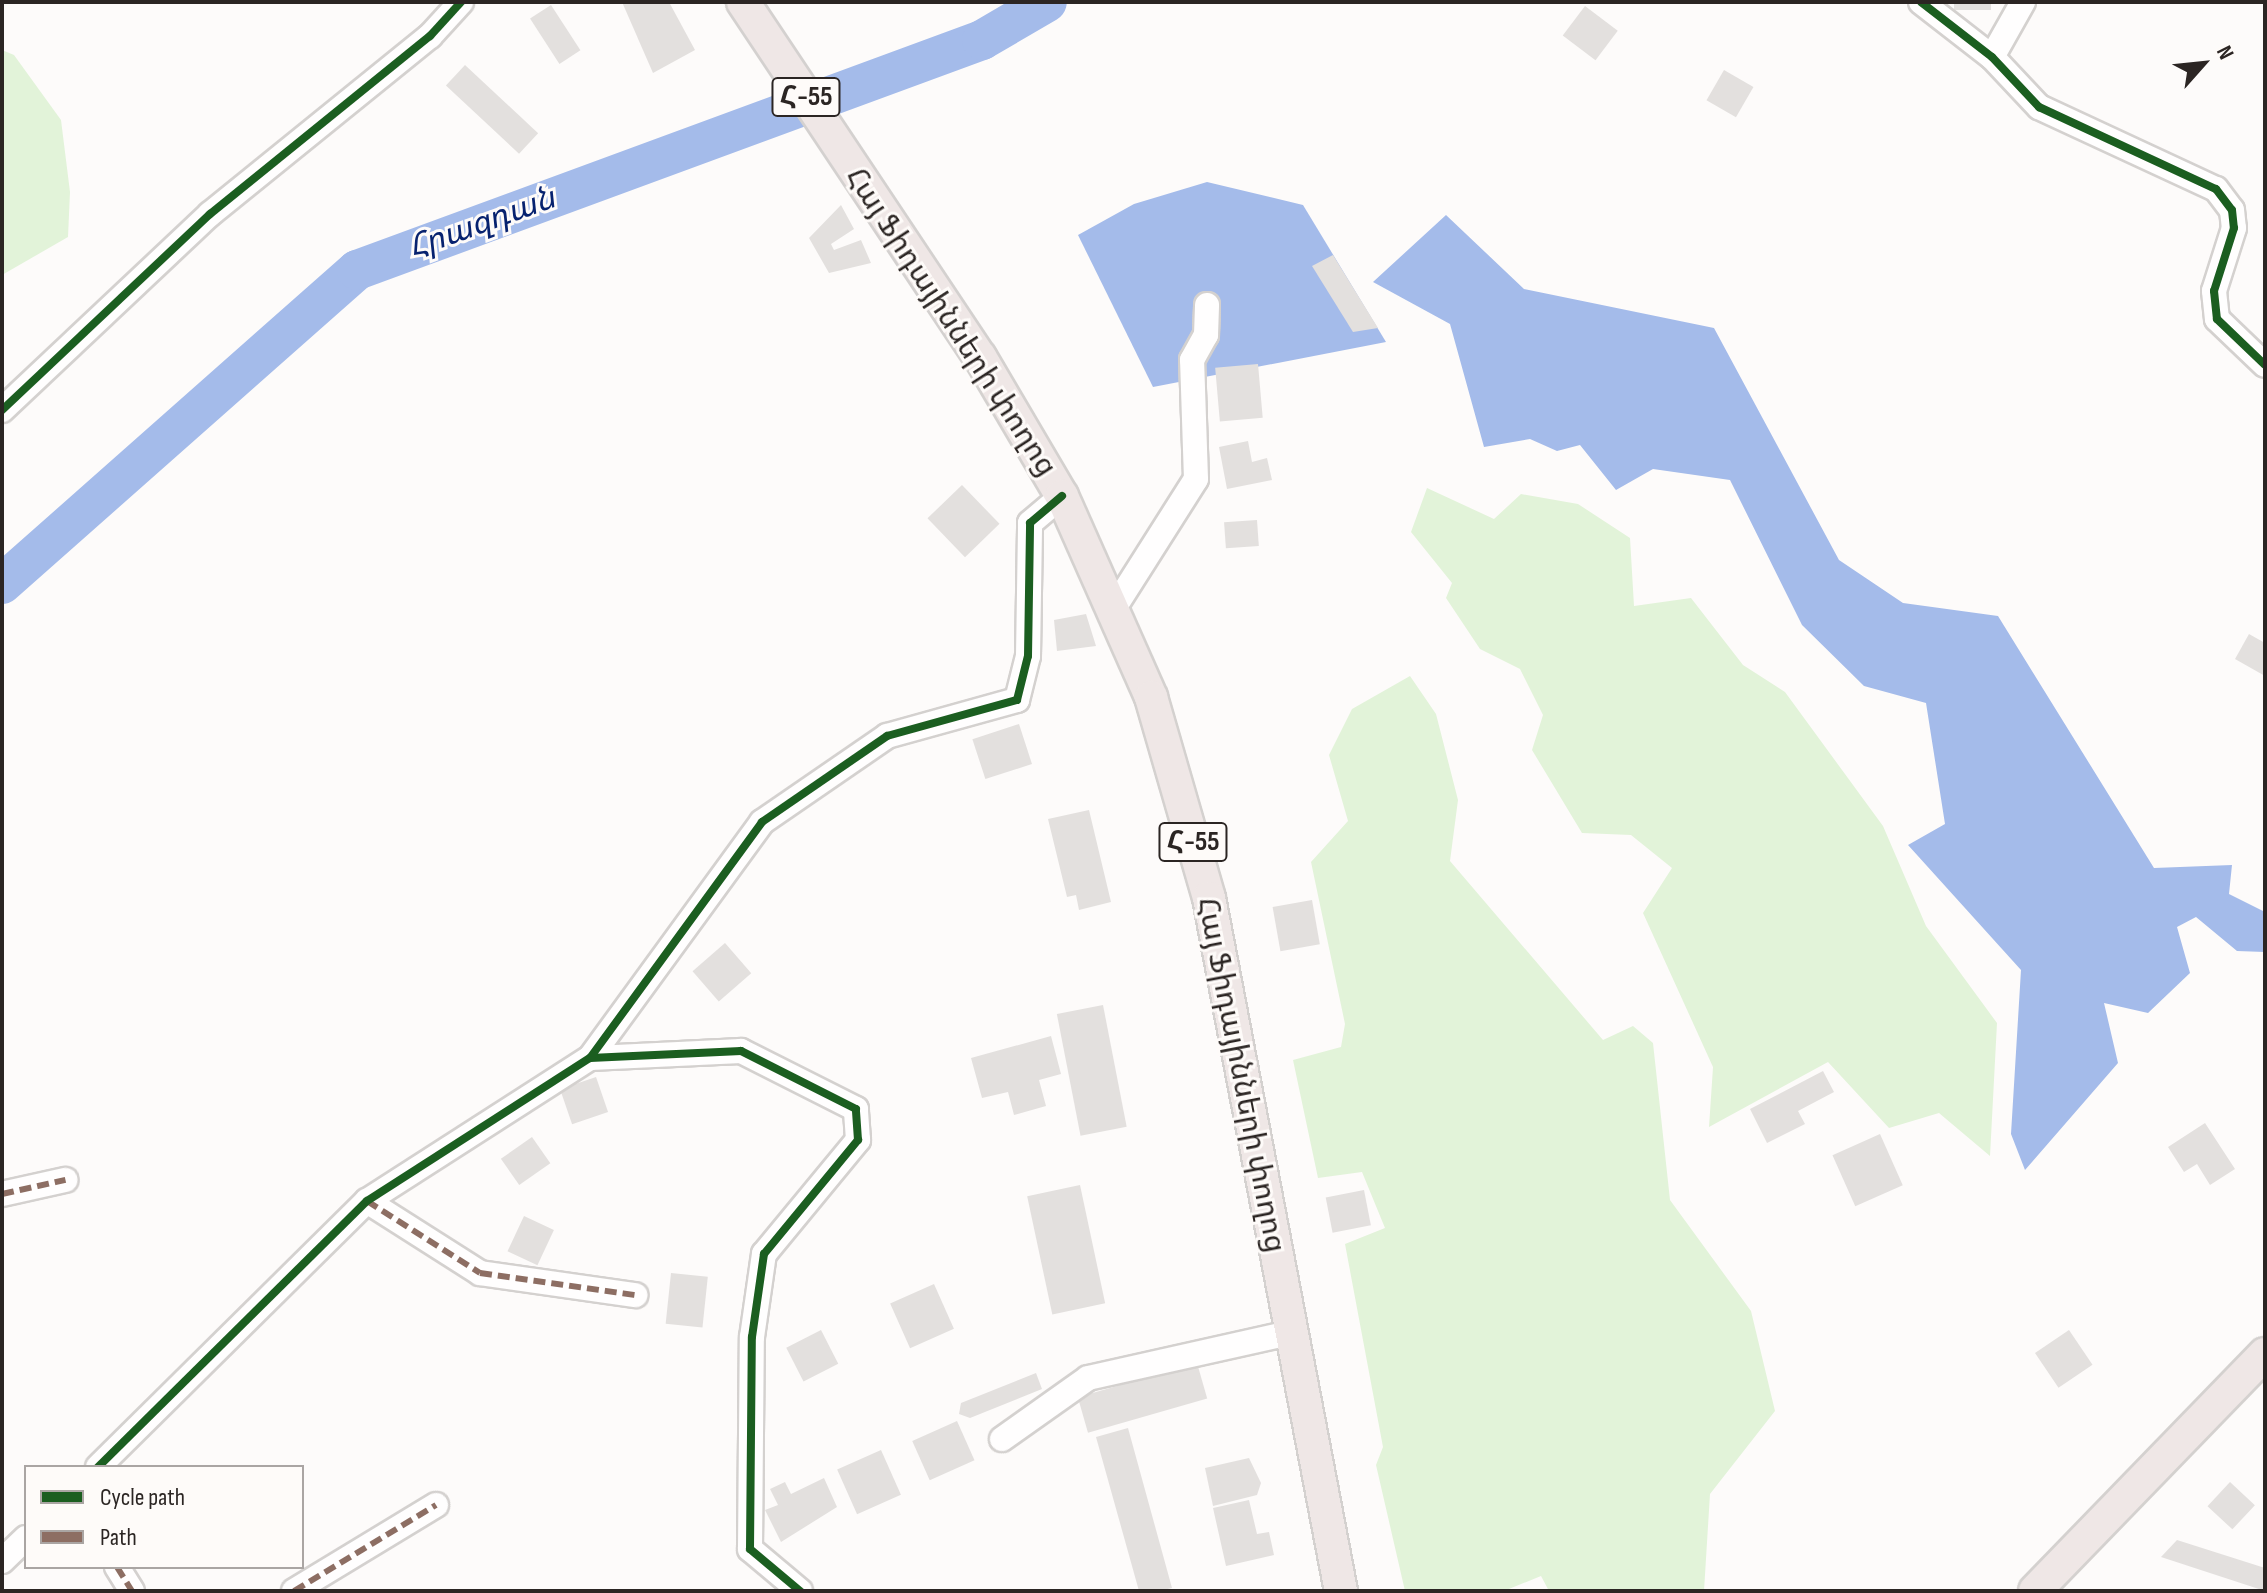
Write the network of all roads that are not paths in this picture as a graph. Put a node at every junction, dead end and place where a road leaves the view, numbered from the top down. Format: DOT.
graph roads {
  1 [pos="461,2"];
  2 [pos="743,2"];
  3 [pos="1921,2"];
  4 [pos="2023,2"];
  5 [pos="1992,57"];
  6 [pos="1207,305"];
  7 [pos="2265,365"];
  8 [pos="2,410"];
  9 [pos="1062,496"];
  10 [pos="1116,605"];
  11 [pos="590,1058"];
  12 [pos="65,1180"];
  13 [pos="2,1194"];
  14 [pos="367,1201"];
  15 [pos="635,1295"];
  16 [pos="1290,1333"];
  17 [pos="2265,1354"];
  18 [pos="1002,1439"];
  19 [pos="100,1465"];
  20 [pos="436,1505"];
  21 [pos="24,1540"];
  22 [pos="2,1561"];
  23 [pos="118,1569"];
  24 [pos="2048,1587"];
  25 [pos="132,1591"];
  26 [pos="294,1591"];
  27 [pos="800,1591"];
  28 [pos="1341,1591"];
  1 -- 8 [label="street"];
  2 -- 9 [label="main road, Հայ Ֆիդայինների փողոց / Հ-55"];
  3 -- 5 [label="street"];
  4 -- 5 [label="street"];
  5 -- 7 [label="street"];
  6 -- 10 [label="street"];
  9 -- 10 [label="main road, Հայ Ֆիդայինների փողոց / Հ-55"];
  9 -- 11 [label="street"];
  10 -- 16 [label="main road, Հայ Ֆիդայինների փողոց / Հ-55"];
  11 -- 14 [label="street"];
  11 -- 27 [label="street"];
  12 -- 13 [label="street"];
  14 -- 15 [label="street"];
  14 -- 19 [label="street"];
  16 -- 18 [label="street"];
  16 -- 28 [label="main road, Հայ Ֆիդայինների փողոց / Հ-55"];
  17 -- 24 [label="main road"];
  20 -- 26 [label="street"];
  21 -- 22 [label="street"];
  23 -- 25 [label="street"];
}
